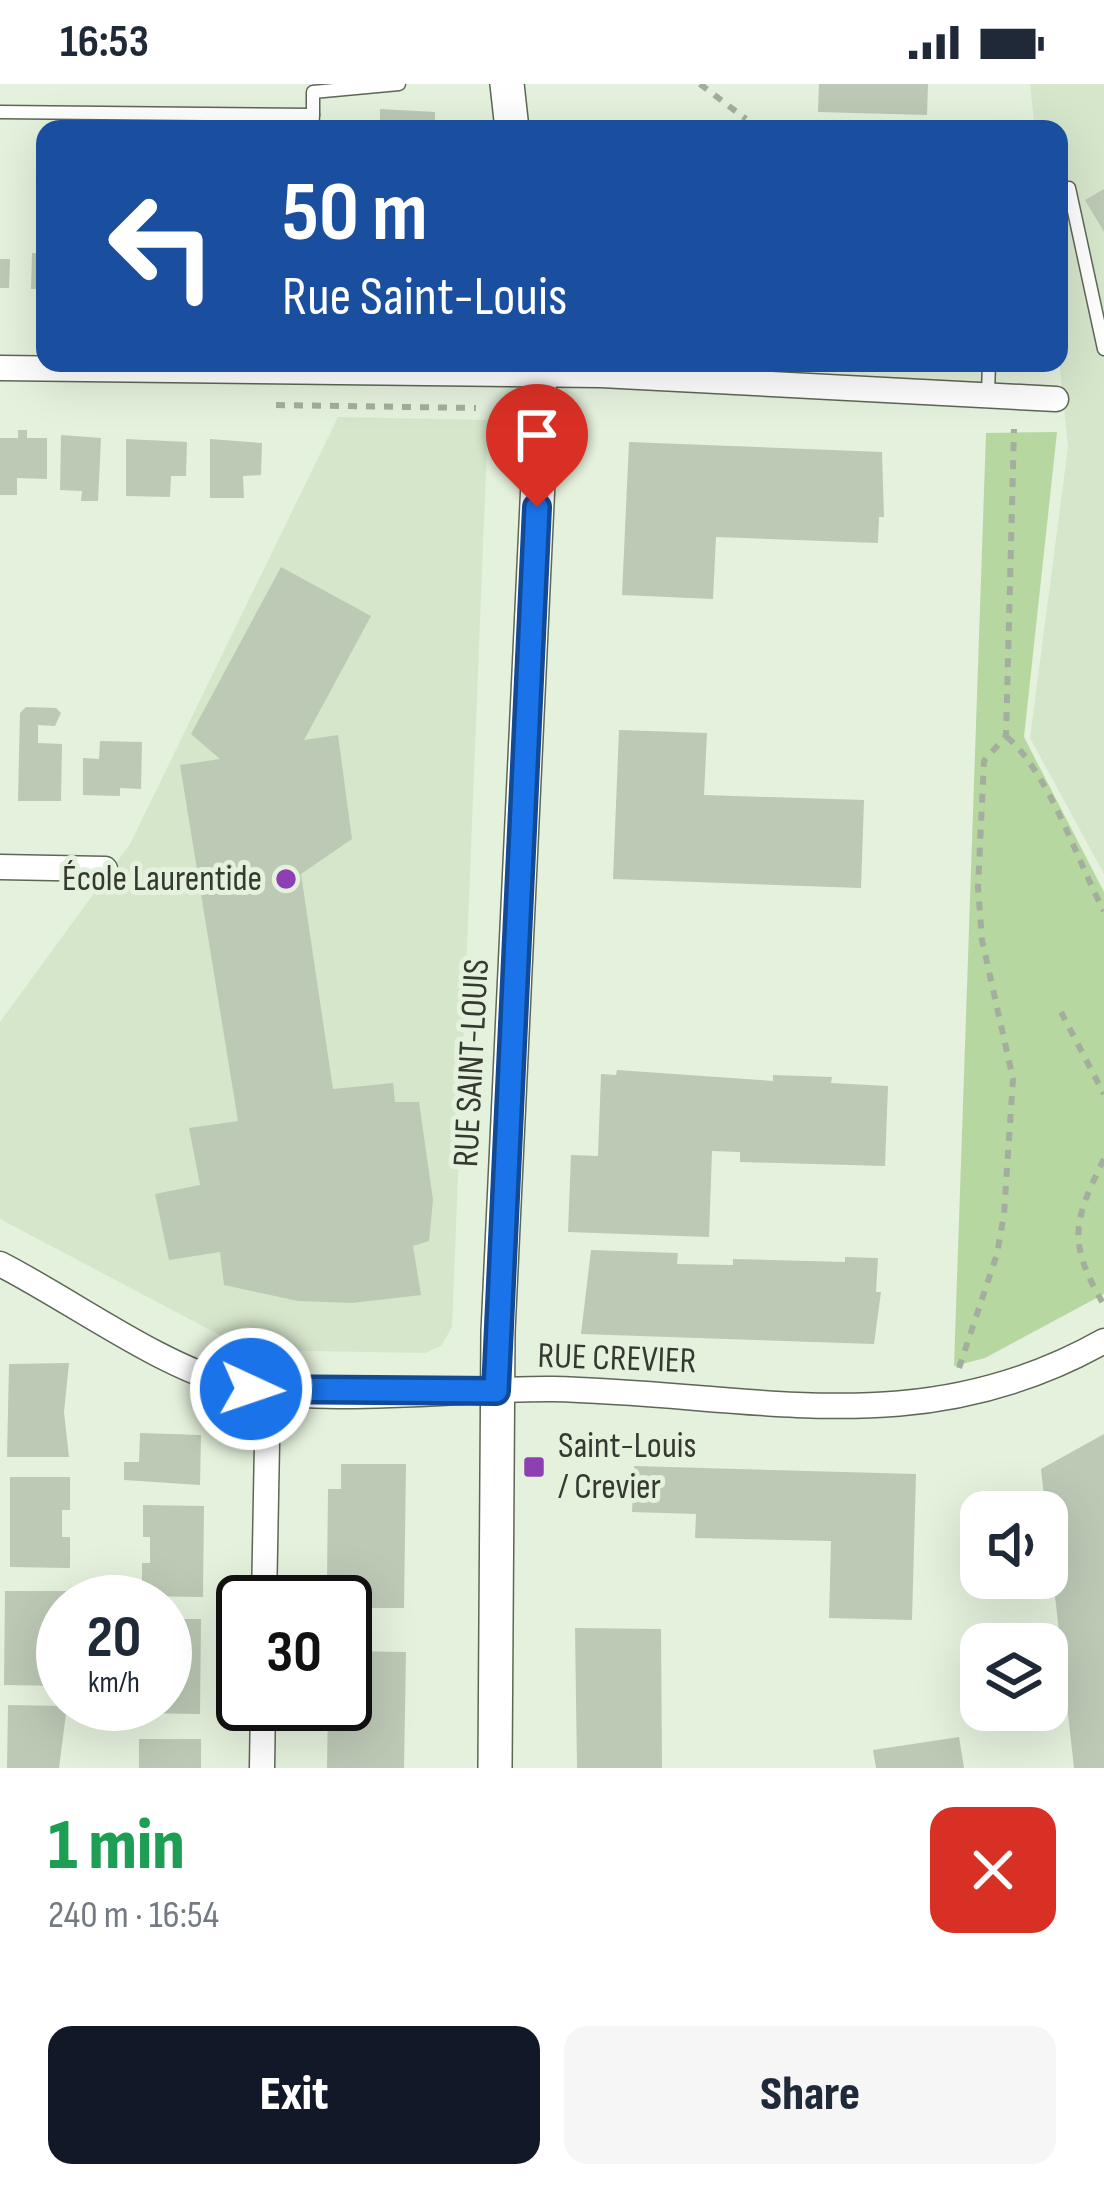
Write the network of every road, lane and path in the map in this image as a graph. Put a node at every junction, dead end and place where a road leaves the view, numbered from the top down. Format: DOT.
graph roads {
  1 [pos="399,84"];
  2 [pos="507,84"];
  3 [pos="700,84"];
  4 [pos="0,112"];
  5 [pos="746,119"];
  6 [pos="250,120"];
  7 [pos="312,120"];
  8 [pos="511,120"];
  9 [pos="1069,188"];
  10 [pos="1104,349"];
  11 [pos="0,368"];
  12 [pos="36,368"];
  13 [pos="538,372"];
  14 [pos="588,372"];
  15 [pos="989,372"];
  16 [pos="988,396"];
  17 [pos="1056,399"];
  18 [pos="276,405"];
  19 [pos="476,408"];
  20 [pos="1014,429"];
  21 [pos="1006,736"];
  22 [pos="0,867"];
  23 [pos="105,869"];
  24 [pos="1104,910"];
  25 [pos="1061,1012"];
  26 [pos="1104,1094"];
  27 [pos="1104,1159"];
  28 [pos="0,1264"];
  29 [pos="1104,1305"];
  30 [pos="1104,1341"];
  31 [pos="959,1368"];
  32 [pos="268,1390"];
  33 [pos="496,1391"];
  34 [pos="265,1575"];
  35 [pos="263,1731"];
  36 [pos="262,1768"];
  37 [pos="494,1768"];
  1 -- 7 [label="lane"];
  2 -- 8 [label="street"];
  3 -- 5 [label="path"];
  4 -- 6 [label="lane"];
  9 -- 10 [label="lane"];
  11 -- 12 [label="street"];
  13 -- 33 [label="street, RUE SAINT-LOUIS"];
  14 -- 16 [label="street"];
  15 -- 16 [label="lane"];
  16 -- 17 [label="street"];
  18 -- 19 [label="path"];
  20 -- 21 [label="path"];
  21 -- 24 [label="path"];
  21 -- 31 [label="path"];
  22 -- 23 [label="street"];
  25 -- 26 [label="path"];
  27 -- 29 [label="path"];
  28 -- 32 [label="street, RUE CREVIER"];
  30 -- 33 [label="street, RUE CREVIER"];
  32 -- 33 [label="street, RUE CREVIER"];
  32 -- 34 [label="street"];
  33 -- 37 [label="street, RUE SAINT-LOUIS"];
  35 -- 36 [label="street"];
}
